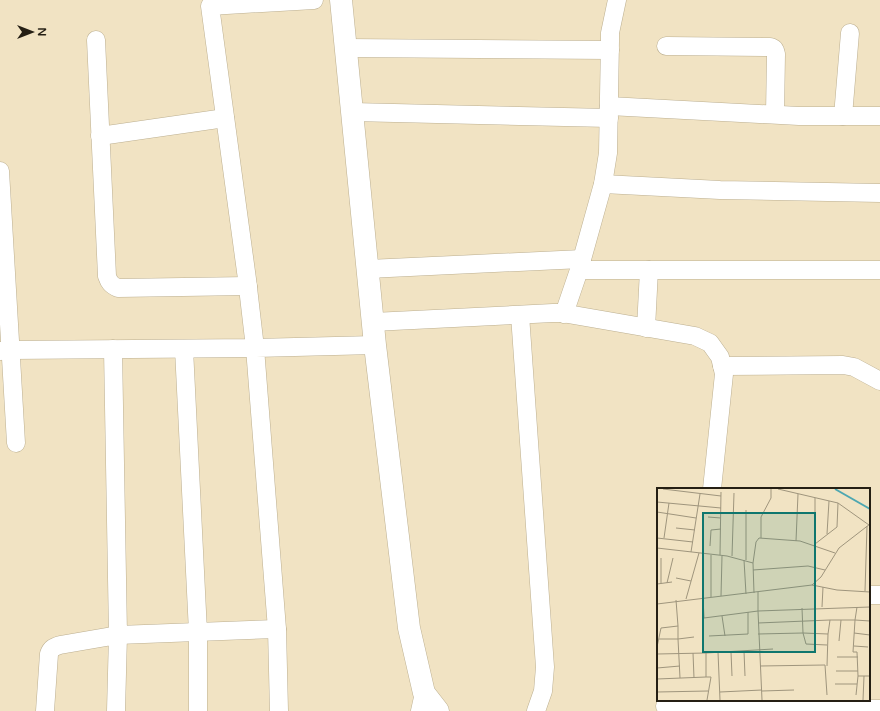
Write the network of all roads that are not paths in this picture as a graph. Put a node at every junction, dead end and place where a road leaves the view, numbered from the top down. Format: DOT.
graph roads {
  1 [pos="314,0"];
  2 [pos="341,0"];
  3 [pos="617,0"];
  4 [pos="850,33"];
  5 [pos="96,40"];
  6 [pos="666,46"];
  7 [pos="346,48"];
  8 [pos="610,50"];
  9 [pos="352,112"];
  10 [pos="609,112"];
  11 [pos="775,114"];
  12 [pos="843,116"];
  13 [pos="880,116"];
  14 [pos="225,118"];
  15 [pos="100,136"];
  16 [pos="0,171"];
  17 [pos="0,176"];
  18 [pos="603,184"];
  19 [pos="880,193"];
  20 [pos="2,260"];
  21 [pos="580,264"];
  22 [pos="368,269"];
  23 [pos="649,270"];
  24 [pos="880,270"];
  25 [pos="248,286"];
  26 [pos="564,314"];
  27 [pos="520,315"];
  28 [pos="373,322"];
  29 [pos="646,328"];
  30 [pos="375,345"];
  31 [pos="255,348"];
  32 [pos="113,349"];
  33 [pos="184,349"];
  34 [pos="5,350"];
  35 [pos="722,366"];
  36 [pos="880,380"];
  37 [pos="16,444"];
  38 [pos="712,488"];
  39 [pos="277,629"];
  40 [pos="198,632"];
  41 [pos="118,635"];
  42 [pos="422,702"];
  43 [pos="672,707"];
  44 [pos="880,709"];
  45 [pos="45,711"];
  46 [pos="116,711"];
  47 [pos="198,711"];
  48 [pos="279,711"];
  49 [pos="438,711"];
  50 [pos="536,711"];
  1 -- 14 [label="street"];
  2 -- 7 [label="street"];
  3 -- 8 [label="street"];
  4 -- 12 [label="street"];
  5 -- 15 [label="street"];
  6 -- 11 [label="street"];
  7 -- 8 [label="street"];
  7 -- 9 [label="street"];
  8 -- 10 [label="street"];
  9 -- 10 [label="street"];
  9 -- 22 [label="street"];
  10 -- 11 [label="street"];
  10 -- 18 [label="street"];
  11 -- 12 [label="street"];
  12 -- 13 [label="street"];
  14 -- 15 [label="street"];
  14 -- 25 [label="street"];
  15 -- 25 [label="street"];
  16 -- 17 [label="street"];
  17 -- 20 [label="street"];
  18 -- 19 [label="street"];
  18 -- 21 [label="street"];
  20 -- 34 [label="street"];
  21 -- 22 [label="street"];
  21 -- 23 [label="street"];
  21 -- 26 [label="street"];
  22 -- 28 [label="street"];
  23 -- 24 [label="street"];
  23 -- 29 [label="street"];
  25 -- 31 [label="street"];
  26 -- 27 [label="street"];
  26 -- 29 [label="street"];
  27 -- 28 [label="street"];
  27 -- 50 [label="street"];
  28 -- 30 [label="street"];
  29 -- 35 [label="street"];
  30 -- 31 [label="street"];
  30 -- 42 [label="street"];
  31 -- 33 [label="street"];
  31 -- 39 [label="street"];
  32 -- 33 [label="street"];
  32 -- 34 [label="street"];
  32 -- 41 [label="street"];
  33 -- 40 [label="street"];
  34 -- 37 [label="street"];
  35 -- 36 [label="street"];
  35 -- 38 [label="street"];
  39 -- 40 [label="street"];
  39 -- 48 [label="street"];
  40 -- 41 [label="street"];
  40 -- 47 [label="street"];
  41 -- 45 [label="street"];
  41 -- 46 [label="street"];
  42 -- 49 [label="street"];
  43 -- 44 [label="street"];
}
